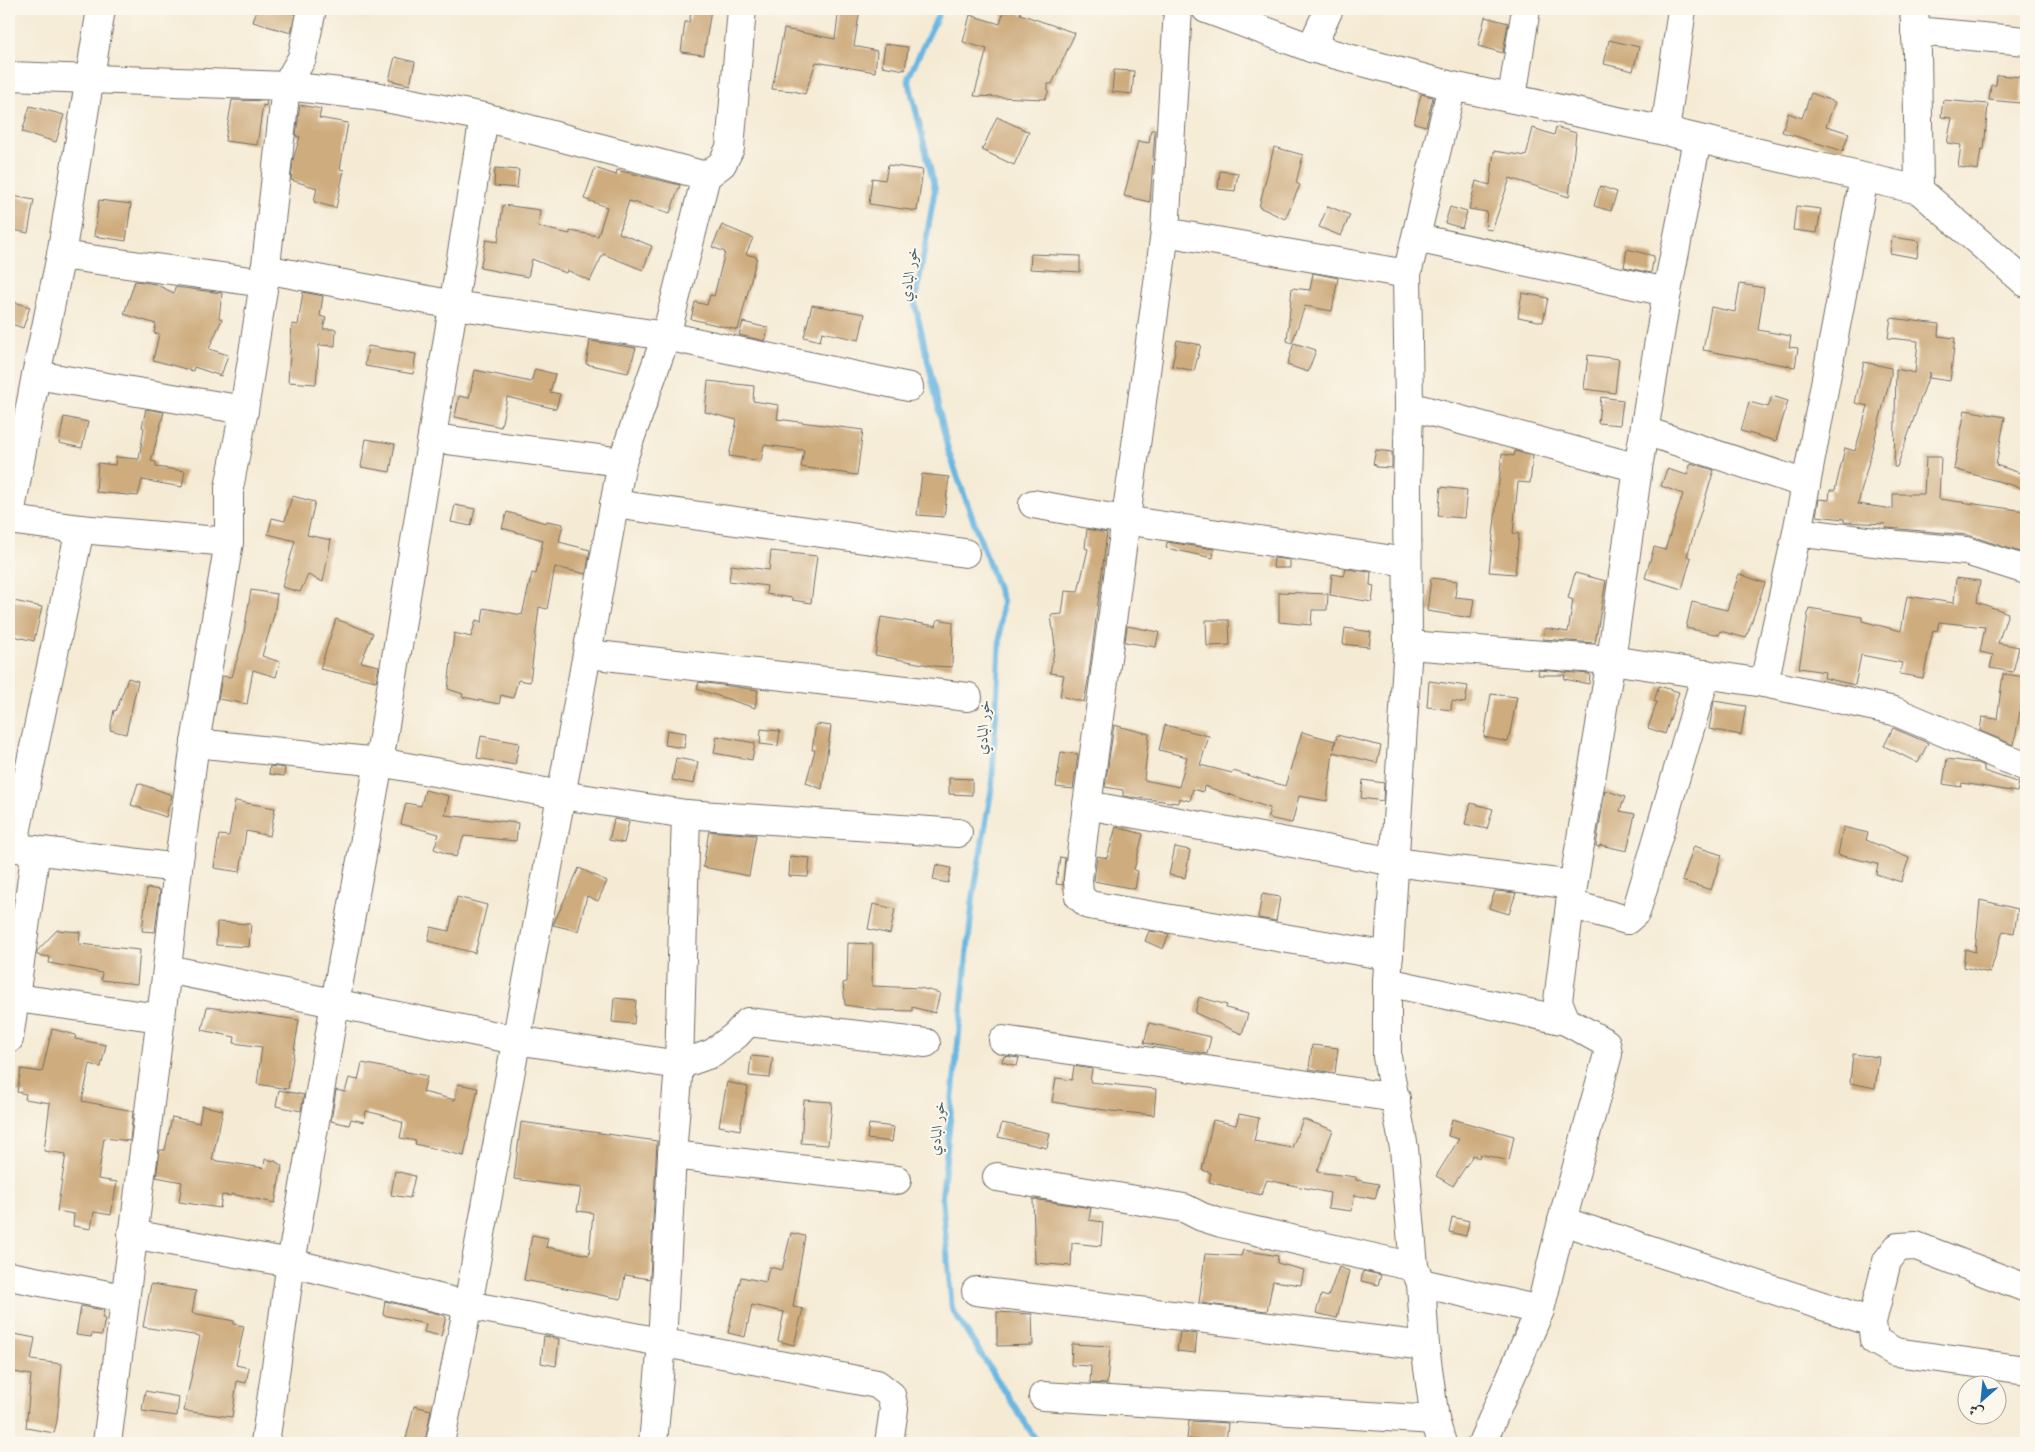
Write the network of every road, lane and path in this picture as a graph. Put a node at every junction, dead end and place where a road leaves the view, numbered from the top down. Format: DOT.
graph roads {
  1 [pos="101,9"];
  2 [pos="312,9"];
  3 [pos="742,9"];
  4 [pos="1178,9"];
  5 [pos="1206,9"];
  6 [pos="1329,9"];
  7 [pos="1526,9"];
  8 [pos="1682,9"];
  9 [pos="1914,20"];
  10 [pos="2026,40"];
  11 [pos="1310,48"];
  12 [pos="9,76"];
  13 [pos="89,79"];
  14 [pos="286,86"];
  15 [pos="1452,86"];
  16 [pos="1512,97"];
  17 [pos="484,117"];
  18 [pos="1665,131"];
  19 [pos="1697,140"];
  20 [pos="706,176"];
  21 [pos="1864,178"];
  22 [pos="1919,190"];
  23 [pos="1165,232"];
  24 [pos="1416,238"];
  25 [pos="61,255"];
  26 [pos="1407,274"];
  27 [pos="265,276"];
  28 [pos="2026,283"];
  29 [pos="1667,292"];
  30 [pos="454,305"];
  31 [pos="666,336"];
  32 [pos="36,375"];
  33 [pos="909,387"];
  34 [pos="1409,406"];
  35 [pos="244,410"];
  36 [pos="1645,431"];
  37 [pos="432,438"];
  38 [pos="622,462"];
  39 [pos="1638,468"];
  40 [pos="1806,484"];
  41 [pos="614,504"];
  42 [pos="1034,504"];
  43 [pos="9,520"];
  44 [pos="1124,520"];
  45 [pos="80,529"];
  46 [pos="1797,532"];
  47 [pos="229,542"];
  48 [pos="965,553"];
  49 [pos="1407,562"];
  50 [pos="2026,570"];
  51 [pos="1408,645"];
  52 [pos="588,654"];
  53 [pos="1611,660"];
  54 [pos="1706,674"];
  55 [pos="1764,683"];
  56 [pos="968,697"];
  57 [pos="195,743"];
  58 [pos="379,762"];
  59 [pos="2025,762"];
  60 [pos="561,795"];
  61 [pos="1086,805"];
  62 [pos="686,814"];
  63 [pos="958,833"];
  64 [pos="19,848"];
  65 [pos="1395,862"];
  66 [pos="178,868"];
  67 [pos="1571,894"];
  68 [pos="1390,956"];
  69 [pos="167,969"];
  70 [pos="1387,982"];
  71 [pos="12,998"];
  72 [pos="335,1003"];
  73 [pos="160,1018"];
  74 [pos="1566,1021"];
  75 [pos="9,1039"];
  76 [pos="516,1040"];
  77 [pos="1003,1040"];
  78 [pos="926,1043"];
  79 [pos="679,1065"];
  80 [pos="1396,1098"];
  81 [pos="672,1155"];
  82 [pos="997,1177"];
  83 [pos="897,1180"];
  84 [pos="1562,1220"];
  85 [pos="132,1234"];
  86 [pos="291,1263"];
  87 [pos="1418,1275"];
  88 [pos="9,1276"];
  89 [pos="2026,1288"];
  90 [pos="976,1291"];
  91 [pos="124,1298"];
  92 [pos="468,1305"];
  93 [pos="1540,1310"];
  94 [pos="1872,1322"];
  95 [pos="662,1343"];
  96 [pos="1425,1346"];
  97 [pos="2026,1370"];
  98 [pos="1043,1396"];
  99 [pos="1439,1432"];
  100 [pos="107,1443"];
  101 [pos="265,1443"];
  102 [pos="440,1443"];
  103 [pos="653,1443"];
  104 [pos="889,1443"];
  105 [pos="1482,1443"];
  1 -- 13 [label="street"];
  2 -- 14 [label="street"];
  3 -- 20 [label="street"];
  4 -- 23 [label="street"];
  5 -- 11 [label="street"];
  6 -- 11 [label="street"];
  7 -- 16 [label="street"];
  8 -- 18 [label="street"];
  9 -- 10 [label="street"];
  9 -- 22 [label="street"];
  11 -- 15 [label="street"];
  12 -- 13 [label="street"];
  13 -- 14 [label="street"];
  13 -- 25 [label="street"];
  14 -- 17 [label="street"];
  14 -- 27 [label="street"];
  15 -- 16 [label="street"];
  15 -- 24 [label="street"];
  16 -- 18 [label="street"];
  17 -- 20 [label="street"];
  17 -- 30 [label="street"];
  18 -- 19 [label="street"];
  19 -- 21 [label="street"];
  19 -- 29 [label="street"];
  20 -- 31 [label="street"];
  21 -- 22 [label="street"];
  21 -- 40 [label="street"];
  22 -- 28 [label="street"];
  23 -- 26 [label="street"];
  23 -- 44 [label="street"];
  24 -- 26 [label="street"];
  24 -- 29 [label="street"];
  25 -- 27 [label="street"];
  25 -- 32 [label="street"];
  26 -- 34 [label="street"];
  27 -- 30 [label="street"];
  27 -- 35 [label="street"];
  29 -- 36 [label="street"];
  30 -- 31 [label="street"];
  30 -- 37 [label="street"];
  31 -- 33 [label="street"];
  31 -- 38 [label="street"];
  32 -- 35 [label="street"];
  32 -- 43 [label="street"];
  34 -- 39 [label="street"];
  34 -- 49 [label="street"];
  35 -- 47 [label="street"];
  36 -- 39 [label="street"];
  36 -- 40 [label="street"];
  37 -- 38 [label="street"];
  37 -- 58 [label="street"];
  38 -- 41 [label="street"];
  39 -- 53 [label="street"];
  40 -- 46 [label="street"];
  41 -- 48 [label="street"];
  41 -- 52 [label="street"];
  42 -- 44 [label="street"];
  43 -- 45 [label="street"];
  44 -- 49 [label="street"];
  44 -- 61 [label="street"];
  45 -- 47 [label="street"];
  45 -- 64 [label="street"];
  46 -- 50 [label="street"];
  46 -- 55 [label="street"];
  47 -- 57 [label="street"];
  49 -- 51 [label="street"];
  51 -- 53 [label="street"];
  51 -- 65 [label="street"];
  52 -- 56 [label="street"];
  52 -- 60 [label="street"];
  53 -- 54 [label="street"];
  53 -- 67 [label="street"];
  54 -- 55 [label="street"];
  54 -- 67 [label="street"];
  55 -- 59 [label="street"];
  57 -- 58 [label="street"];
  57 -- 66 [label="street"];
  58 -- 60 [label="street"];
  58 -- 72 [label="street"];
  60 -- 62 [label="street"];
  60 -- 76 [label="street"];
  61 -- 65 [label="street"];
  61 -- 68 [label="street"];
  62 -- 63 [label="street"];
  62 -- 79 [label="street"];
  64 -- 66 [label="street"];
  64 -- 71 [label="street"];
  65 -- 67 [label="street"];
  65 -- 68 [label="street"];
  66 -- 69 [label="street"];
  67 -- 74 [label="street"];
  68 -- 70 [label="street"];
  69 -- 72 [label="street"];
  69 -- 73 [label="street"];
  70 -- 74 [label="street"];
  70 -- 80 [label="street"];
  71 -- 73 [label="street"];
  71 -- 75 [label="street"];
  72 -- 76 [label="street"];
  72 -- 86 [label="street"];
  73 -- 85 [label="street"];
  74 -- 84 [label="street"];
  76 -- 79 [label="street"];
  76 -- 92 [label="street"];
  77 -- 80 [label="street"];
  78 -- 79 [label="street"];
  79 -- 81 [label="street"];
  80 -- 87 [label="street"];
  81 -- 83 [label="street"];
  81 -- 95 [label="street"];
  82 -- 87 [label="street"];
  84 -- 93 [label="street"];
  84 -- 94 [label="street"];
  85 -- 86 [label="street"];
  85 -- 91 [label="street"];
  86 -- 92 [label="street"];
  86 -- 101 [label="street"];
  87 -- 93 [label="street"];
  87 -- 96 [label="street"];
  88 -- 91 [label="street"];
  89 -- 94 [label="street"];
  90 -- 96 [label="street"];
  91 -- 100 [label="street"];
  92 -- 95 [label="street"];
  92 -- 102 [label="street"];
  93 -- 105 [label="street"];
  94 -- 97 [label="street"];
  95 -- 103 [label="street"];
  95 -- 104 [label="street"];
  96 -- 99 [label="street"];
  98 -- 99 [label="street"];
}
